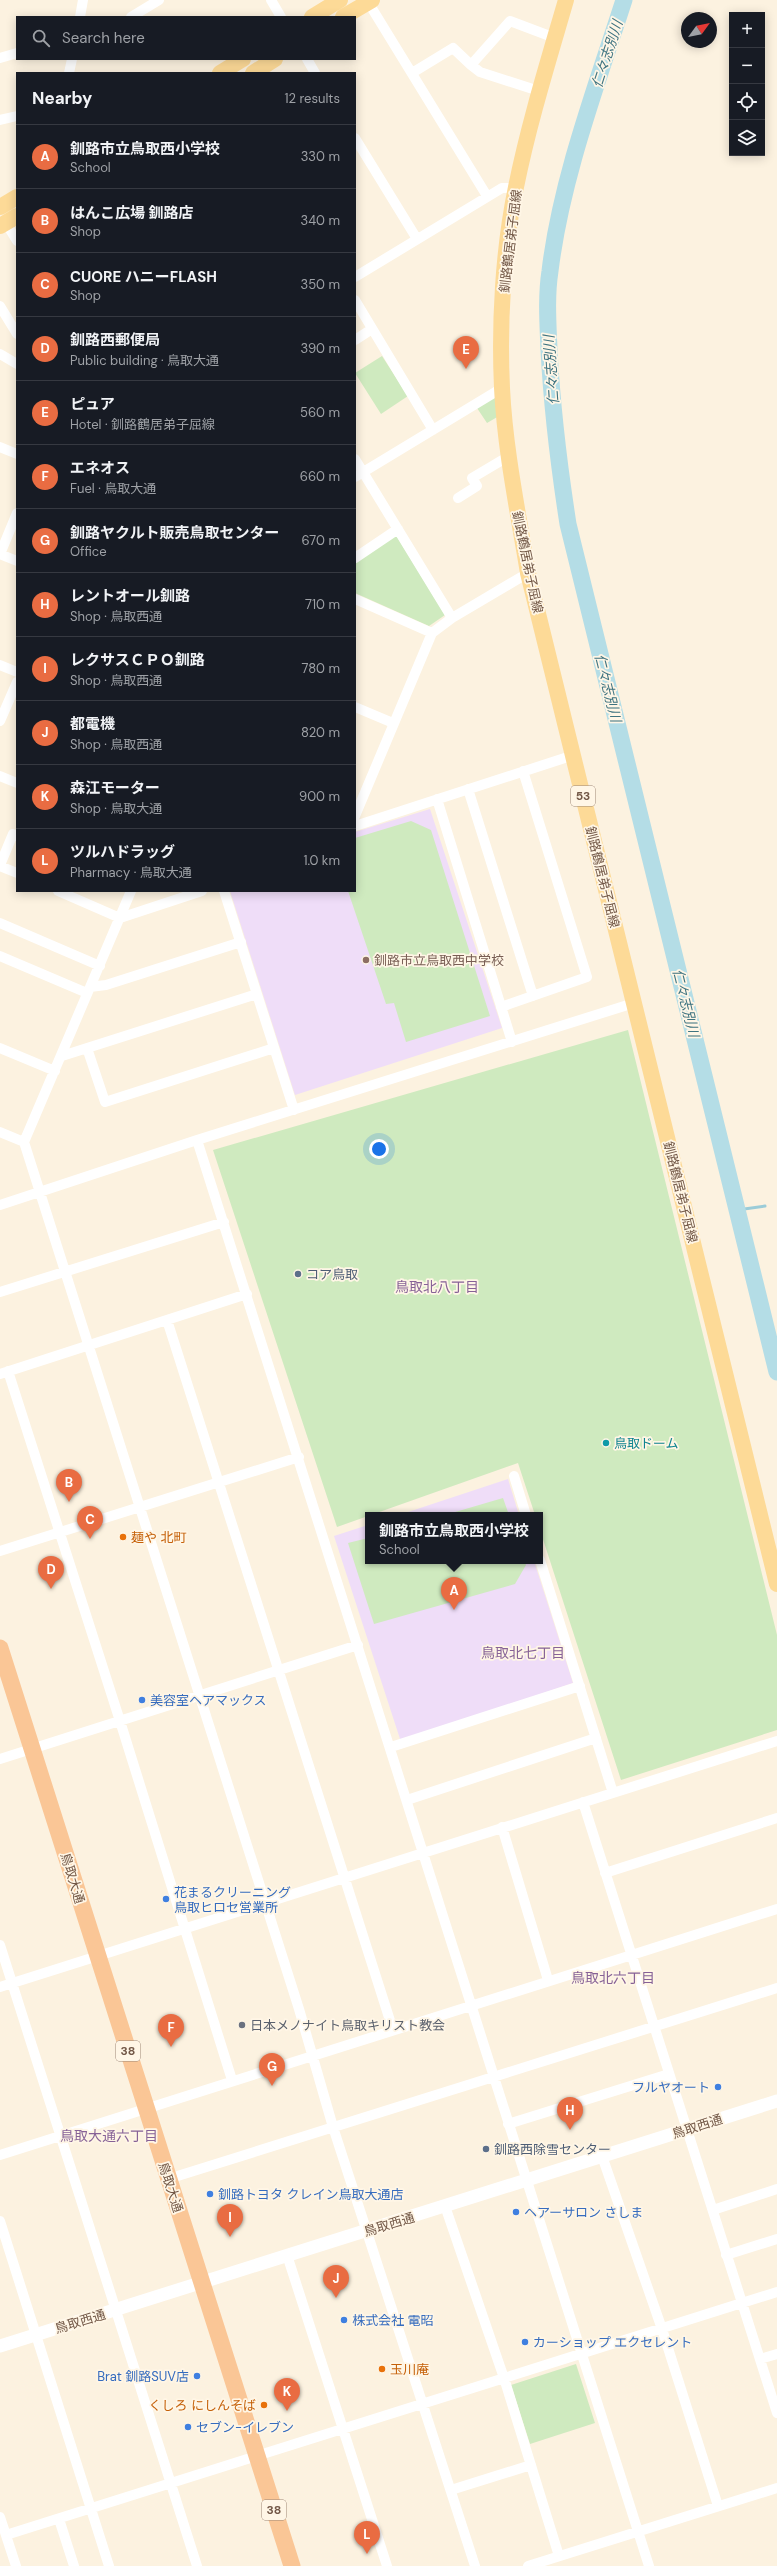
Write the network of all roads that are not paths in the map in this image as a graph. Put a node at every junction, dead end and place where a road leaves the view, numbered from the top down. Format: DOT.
graph roads {
  1 [pos="83,0"];
  2 [pos="159,0"];
  3 [pos="271,0"];
  4 [pos="340,0"];
  5 [pos="566,0"];
  6 [pos="370,1"];
  7 [pos="80,16"];
  8 [pos="133,16"];
  9 [pos="281,16"];
  10 [pos="314,16"];
  11 [pos="346,16"];
  12 [pos="555,38"];
  13 [pos="16,53"];
  14 [pos="0,58"];
  15 [pos="72,60"];
  16 [pos="241,60"];
  17 [pos="273,60"];
  18 [pos="308,60"];
  19 [pos="471,65"];
  20 [pos="69,72"];
  21 [pos="222,72"];
  22 [pos="255,72"];
  23 [pos="315,72"];
  24 [pos="412,73"];
  25 [pos="539,91"];
  26 [pos="16,116"];
  27 [pos="0,120"];
  28 [pos="356,140"];
  29 [pos="516,188"];
  30 [pos="487,196"];
  31 [pos="16,198"];
  32 [pos="0,207"];
  33 [pos="8,221"];
  34 [pos="417,238"];
  35 [pos="16,240"];
  36 [pos="356,276"];
  37 [pos="356,302"];
  38 [pos="0,306"];
  39 [pos="372,329"];
  40 [pos="16,332"];
  41 [pos="356,339"];
  42 [pos="0,354"];
  43 [pos="16,362"];
  44 [pos="502,388"];
  45 [pos="434,430"];
  46 [pos="0,447"];
  47 [pos="16,454"];
  48 [pos="509,456"];
  49 [pos="356,462"];
  50 [pos="359,475"];
  51 [pos="458,498"];
  52 [pos="16,515"];
  53 [pos="398,529"];
  54 [pos="0,554"];
  55 [pos="356,557"];
  56 [pos="16,562"];
  57 [pos="528,573"];
  58 [pos="356,599"];
  59 [pos="452,618"];
  60 [pos="432,633"];
  61 [pos="0,665"];
  62 [pos="16,672"];
  63 [pos="16,684"];
  64 [pos="356,707"];
  65 [pos="0,721"];
  66 [pos="393,723"];
  67 [pos="574,755"];
  68 [pos="523,771"];
  69 [pos="0,776"];
  70 [pos="16,783"];
  71 [pos="468,789"];
  72 [pos="437,799"];
  73 [pos="356,819"];
  74 [pos="356,822"];
  75 [pos="16,836"];
  76 [pos="0,865"];
  77 [pos="16,873"];
  78 [pos="60,892"];
  79 [pos="131,892"];
  80 [pos="199,892"];
  81 [pos="224,892"];
  82 [pos="120,918"];
  83 [pos="0,923"];
  84 [pos="241,942"];
  85 [pos="0,956"];
  86 [pos="100,966"];
  87 [pos="89,990"];
  88 [pos="256,994"];
  89 [pos="534,996"];
  90 [pos="634,1003"];
  91 [pos="501,1007"];
  92 [pos="512,1042"];
  93 [pos="0,1048"];
  94 [pos="88,1048"];
  95 [pos="274,1048"];
  96 [pos="62,1056"];
  97 [pos="55,1071"];
  98 [pos="294,1110"];
  99 [pos="0,1132"];
  100 [pos="197,1140"];
  101 [pos="24,1142"];
  102 [pos="40,1192"];
  103 [pos="0,1205"];
  104 [pos="224,1222"];
  105 [pos="65,1272"];
  106 [pos="0,1292"];
  107 [pos="247,1294"];
  108 [pos="167,1320"];
  109 [pos="88,1344"];
  110 [pos="4,1373"];
  111 [pos="299,1457"];
  112 [pos="514,1476"];
  113 [pos="218,1481"];
  114 [pos="139,1506"];
  115 [pos="525,1512"];
  116 [pos="58,1532"];
  117 [pos="0,1551"];
  118 [pos="541,1564"];
  119 [pos="777,1584"];
  120 [pos="358,1646"];
  121 [pos="0,1648"];
  122 [pos="278,1670"];
  123 [pos="580,1686"];
  124 [pos="198,1696"];
  125 [pos="120,1721"];
  126 [pos="596,1738"];
  127 [pos="777,1741"];
  128 [pos="391,1747"];
  129 [pos="32,1748"];
  130 [pos="0,1759"];
  131 [pos="613,1793"];
  132 [pos="407,1800"];
  133 [pos="583,1802"];
  134 [pos="777,1818"];
  135 [pos="502,1827"];
  136 [pos="423,1853"];
  137 [pos="605,1873"];
  138 [pos="344,1877"];
  139 [pos="264,1902"];
  140 [pos="777,1909"];
  141 [pos="184,1928"];
  142 [pos="0,1945"];
  143 [pos="631,1955"];
  144 [pos="98,1956"];
  145 [pos="548,1980"];
  146 [pos="12,1983"];
  147 [pos="0,1987"];
  148 [pos="777,1988"];
  149 [pos="472,2005"];
  150 [pos="654,2027"];
  151 [pos="393,2030"];
  152 [pos="313,2055"];
  153 [pos="669,2074"];
  154 [pos="495,2077"];
  155 [pos="232,2080"];
  156 [pos="777,2101"];
  157 [pos="145,2107"];
  158 [pos="508,2124"];
  159 [pos="334,2127"];
  160 [pos="686,2130"];
  161 [pos="61,2135"];
  162 [pos="0,2155"];
  163 [pos="602,2156"];
  164 [pos="168,2179"];
  165 [pos="526,2179"];
  166 [pos="777,2190"];
  167 [pos="445,2206"];
  168 [pos="713,2210"];
  169 [pos="0,2221"];
  170 [pos="367,2231"];
  171 [pos="777,2239"];
  172 [pos="287,2254"];
  173 [pos="726,2255"];
  174 [pos="201,2282"];
  175 [pos="777,2292"];
  176 [pos="742,2303"];
  177 [pos="116,2311"];
  178 [pos="662,2328"];
  179 [pos="35,2335"];
  180 [pos="0,2346"];
  181 [pos="582,2354"];
  182 [pos="777,2354"];
  183 [pos="760,2359"];
  184 [pos="504,2378"];
  185 [pos="424,2404"];
  186 [pos="777,2414"];
  187 [pos="343,2429"];
  188 [pos="256,2454"];
  189 [pos="531,2465"];
  190 [pos="170,2483"];
  191 [pos="777,2488"];
  192 [pos="451,2490"];
  193 [pos="718,2506"];
  194 [pos="91,2508"];
  195 [pos="0,2517"];
  196 [pos="59,2519"];
  197 [pos="638,2530"];
  198 [pos="6,2535"];
  199 [pos="559,2556"];
  200 [pos="16,2566"];
  201 [pos="74,2566"];
  202 [pos="109,2566"];
  203 [pos="197,2566"];
  204 [pos="292,2566"];
  205 [pos="387,2566"];
  206 [pos="475,2566"];
  207 [pos="528,2566"];
  208 [pos="649,2566"];
  1 -- 7 [label="street"];
  2 -- 8 [label="street"];
  3 -- 9 [label="street"];
  4 -- 10 [label="main road"];
  5 -- 12 [label="main road, 釧路鶴居弟子屈線 / 53"];
  6 -- 11 [label="main road"];
  6 -- 24 [label="street"];
  12 -- 19 [label="street"];
  12 -- 25 [label="main road, 釧路鶴居弟子屈線 / 53"];
  13 -- 14 [label="street"];
  15 -- 20 [label="street"];
  16 -- 21 [label="main road"];
  17 -- 22 [label="main road"];
  18 -- 23 [label="street"];
  19 -- 24 [label="street"];
  19 -- 25 [label="street"];
  24 -- 30 [label="street"];
  25 -- 29 [label="main road, 釧路鶴居弟子屈線 / 53"];
  26 -- 27 [label="street"];
  28 -- 34 [label="street"];
  29 -- 30 [label="street"];
  29 -- 44 [label="main road, 釧路鶴居弟子屈線 / 53"];
  30 -- 34 [label="street"];
  31 -- 32 [label="main road"];
  33 -- 35 [label="street"];
  34 -- 36 [label="street"];
  37 -- 39 [label="street"];
  38 -- 40 [label="street"];
  39 -- 41 [label="street"];
  39 -- 45 [label="street"];
  42 -- 43 [label="street"];
  44 -- 45 [label="street"];
  44 -- 48 [label="main road, 釧路鶴居弟子屈線 / 53"];
  45 -- 50 [label="street"];
  46 -- 47 [label="street"];
  48 -- 51 [label="street"];
  48 -- 57 [label="main road, 釧路鶴居弟子屈線 / 53"];
  49 -- 50 [label="street"];
  50 -- 53 [label="street"];
  52 -- 54 [label="street"];
  53 -- 55 [label="street"];
  53 -- 59 [label="street"];
  54 -- 56 [label="street"];
  57 -- 59 [label="street"];
  57 -- 67 [label="main road, 釧路鶴居弟子屈線 / 53"];
  58 -- 60 [label="street"];
  59 -- 60 [label="street"];
  60 -- 66 [label="street"];
  61 -- 62 [label="street"];
  63 -- 65 [label="street"];
  64 -- 66 [label="street"];
  66 -- 73 [label="street"];
  67 -- 68 [label="street"];
  67 -- 90 [label="main road, 釧路鶴居弟子屈線 / 53"];
  68 -- 71 [label="street"];
  68 -- 89 [label="street"];
  69 -- 70 [label="street"];
  71 -- 72 [label="street"];
  71 -- 89 [label="street"];
  72 -- 74 [label="street"];
  72 -- 91 [label="street"];
  75 -- 76 [label="street"];
  76 -- 77 [label="street"];
  78 -- 82 [label="street"];
  79 -- 82 [label="street"];
  80 -- 82 [label="street"];
  81 -- 84 [label="street"];
  82 -- 86 [label="street"];
  83 -- 86 [label="street"];
  84 -- 87 [label="street"];
  84 -- 88 [label="street"];
  85 -- 87 [label="street"];
  86 -- 87 [label="street"];
  87 -- 96 [label="street"];
  88 -- 94 [label="street"];
  88 -- 95 [label="street"];
  89 -- 91 [label="street"];
  90 -- 92 [label="street"];
  90 -- 119 [label="main road, 釧路鶴居弟子屈線 / 53"];
  91 -- 92 [label="street"];
  92 -- 98 [label="street"];
  93 -- 97 [label="street"];
  94 -- 95 [label="street"];
  94 -- 96 [label="street"];
  95 -- 98 [label="street"];
  96 -- 97 [label="street"];
  97 -- 101 [label="street"];
  98 -- 100 [label="street"];
  99 -- 101 [label="street"];
  100 -- 102 [label="street"];
  100 -- 104 [label="street"];
  101 -- 102 [label="street"];
  102 -- 103 [label="street"];
  102 -- 105 [label="street"];
  104 -- 105 [label="street"];
  104 -- 107 [label="street"];
  105 -- 106 [label="street"];
  105 -- 109 [label="street"];
  107 -- 108 [label="street"];
  107 -- 111 [label="street"];
  108 -- 109 [label="street"];
  108 -- 113 [label="street"];
  109 -- 110 [label="street"];
  109 -- 114 [label="street"];
  110 -- 116 [label="street"];
  111 -- 113 [label="street"];
  111 -- 120 [label="street"];
  112 -- 115 [label="street"];
  113 -- 114 [label="street"];
  113 -- 122 [label="street"];
  114 -- 116 [label="street"];
  114 -- 124 [label="street"];
  116 -- 117 [label="street"];
  116 -- 125 [label="street"];
  118 -- 123 [label="street"];
  120 -- 122 [label="street"];
  120 -- 128 [label="street"];
  121 -- 129 [label="highway, 鳥取大通 / 38"];
  122 -- 124 [label="street"];
  122 -- 138 [label="street"];
  123 -- 126 [label="street"];
  123 -- 128 [label="street"];
  124 -- 125 [label="street"];
  124 -- 139 [label="street"];
  125 -- 129 [label="street"];
  125 -- 141 [label="street"];
  126 -- 131 [label="street"];
  126 -- 132 [label="street"];
  127 -- 131 [label="street"];
  128 -- 132 [label="street"];
  129 -- 130 [label="street"];
  129 -- 144 [label="highway, 鳥取大通 / 38"];
  131 -- 133 [label="street"];
  132 -- 136 [label="street"];
  133 -- 135 [label="street"];
  133 -- 137 [label="street"];
  134 -- 137 [label="street"];
  135 -- 136 [label="street"];
  135 -- 145 [label="street"];
  136 -- 138 [label="street"];
  136 -- 149 [label="street"];
  137 -- 143 [label="street"];
  138 -- 139 [label="street"];
  138 -- 151 [label="street"];
  139 -- 141 [label="street"];
  139 -- 152 [label="street"];
  140 -- 143 [label="street"];
  141 -- 144 [label="street"];
  141 -- 155 [label="street"];
  142 -- 146 [label="street"];
  143 -- 145 [label="street"];
  143 -- 150 [label="street"];
  144 -- 146 [label="street"];
  144 -- 157 [label="highway, 鳥取大通 / 38"];
  145 -- 149 [label="street"];
  146 -- 147 [label="street"];
  146 -- 161 [label="street"];
  148 -- 150 [label="street"];
  149 -- 151 [label="street"];
  149 -- 154 [label="street"];
  150 -- 153 [label="street"];
  150 -- 154 [label="street"];
  151 -- 152 [label="street"];
  152 -- 155 [label="street"];
  152 -- 159 [label="street"];
  153 -- 158 [label="street"];
  153 -- 160 [label="street"];
  154 -- 158 [label="street"];
  154 -- 159 [label="street"];
  155 -- 157 [label="street"];
  156 -- 160 [label="street, 鳥取西通"];
  157 -- 161 [label="street"];
  157 -- 164 [label="highway, 鳥取大通 / 38"];
  158 -- 165 [label="street"];
  159 -- 164 [label="street"];
  159 -- 170 [label="street"];
  160 -- 163 [label="street, 鳥取西通"];
  160 -- 168 [label="street"];
  161 -- 162 [label="street"];
  161 -- 177 [label="street"];
  163 -- 165 [label="street, 鳥取西通"];
  163 -- 178 [label="street"];
  164 -- 174 [label="highway, 鳥取大通 / 38"];
  165 -- 167 [label="street, 鳥取西通"];
  165 -- 181 [label="street"];
  166 -- 168 [label="street"];
  167 -- 170 [label="street, 鳥取西通"];
  167 -- 184 [label="street"];
  168 -- 173 [label="street"];
  169 -- 179 [label="street"];
  170 -- 172 [label="street, 鳥取西通"];
  170 -- 185 [label="street"];
  171 -- 173 [label="street"];
  172 -- 174 [label="street, 鳥取西通"];
  172 -- 187 [label="street"];
  173 -- 176 [label="street"];
  174 -- 177 [label="street, 鳥取西通"];
  174 -- 188 [label="highway, 鳥取大通 / 38"];
  175 -- 176 [label="street"];
  176 -- 178 [label="street"];
  176 -- 183 [label="street"];
  177 -- 179 [label="street, 鳥取西通"];
  177 -- 190 [label="street"];
  178 -- 181 [label="street"];
  178 -- 193 [label="street"];
  179 -- 180 [label="street, 鳥取西通"];
  179 -- 194 [label="street"];
  181 -- 184 [label="street"];
  181 -- 197 [label="street"];
  182 -- 183 [label="street"];
  183 -- 186 [label="street"];
  184 -- 185 [label="street"];
  184 -- 189 [label="street"];
  185 -- 187 [label="street"];
  185 -- 192 [label="street"];
  187 -- 188 [label="street"];
  187 -- 205 [label="street"];
  188 -- 190 [label="street"];
  188 -- 204 [label="highway, 鳥取大通 / 38"];
  189 -- 192 [label="street"];
  189 -- 199 [label="street"];
  190 -- 194 [label="street"];
  190 -- 203 [label="street"];
  191 -- 193 [label="street"];
  192 -- 206 [label="street"];
  193 -- 197 [label="street"];
  194 -- 196 [label="street"];
  194 -- 202 [label="street"];
  195 -- 198 [label="street"];
  196 -- 198 [label="street"];
  196 -- 201 [label="street"];
  197 -- 199 [label="street"];
  197 -- 208 [label="street"];
  198 -- 200 [label="street"];
  199 -- 207 [label="street"];
}
